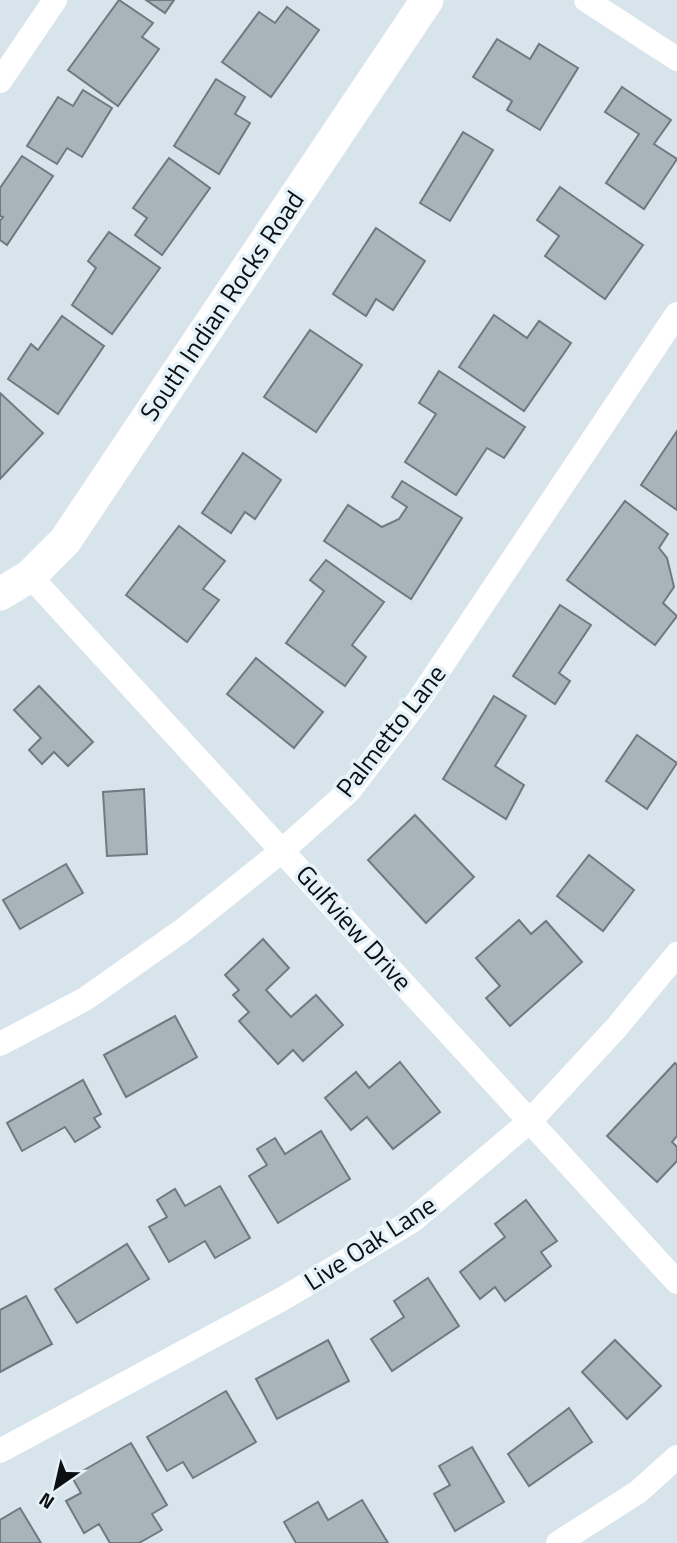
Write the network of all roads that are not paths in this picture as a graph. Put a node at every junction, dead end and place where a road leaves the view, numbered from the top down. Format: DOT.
graph roads {
  1 [pos="55,0"];
  2 [pos="427,0"];
  3 [pos="586,0"];
  4 [pos="677,59"];
  5 [pos="0,80"];
  6 [pos="677,314"];
  7 [pos="30,576"];
  8 [pos="0,594"];
  9 [pos="283,850"];
  10 [pos="677,954"];
  11 [pos="0,1044"];
  12 [pos="530,1121"];
  13 [pos="677,1282"];
  14 [pos="0,1451"];
  15 [pos="677,1457"];
  16 [pos="558,1543"];
  1 -- 5 [label="street"];
  2 -- 7 [label="street, South Indian Rocks Road"];
  3 -- 4 [label="street"];
  6 -- 9 [label="street, Palmetto Lane"];
  7 -- 8 [label="street, South Indian Rocks Road"];
  7 -- 9 [label="street, Gulfview Drive"];
  9 -- 11 [label="street, Palmetto Lane"];
  9 -- 12 [label="street, Gulfview Drive"];
  10 -- 12 [label="street, Live Oak Lane"];
  12 -- 13 [label="street, Gulfview Drive"];
  12 -- 14 [label="street, Live Oak Lane"];
  15 -- 16 [label="street"];
}
